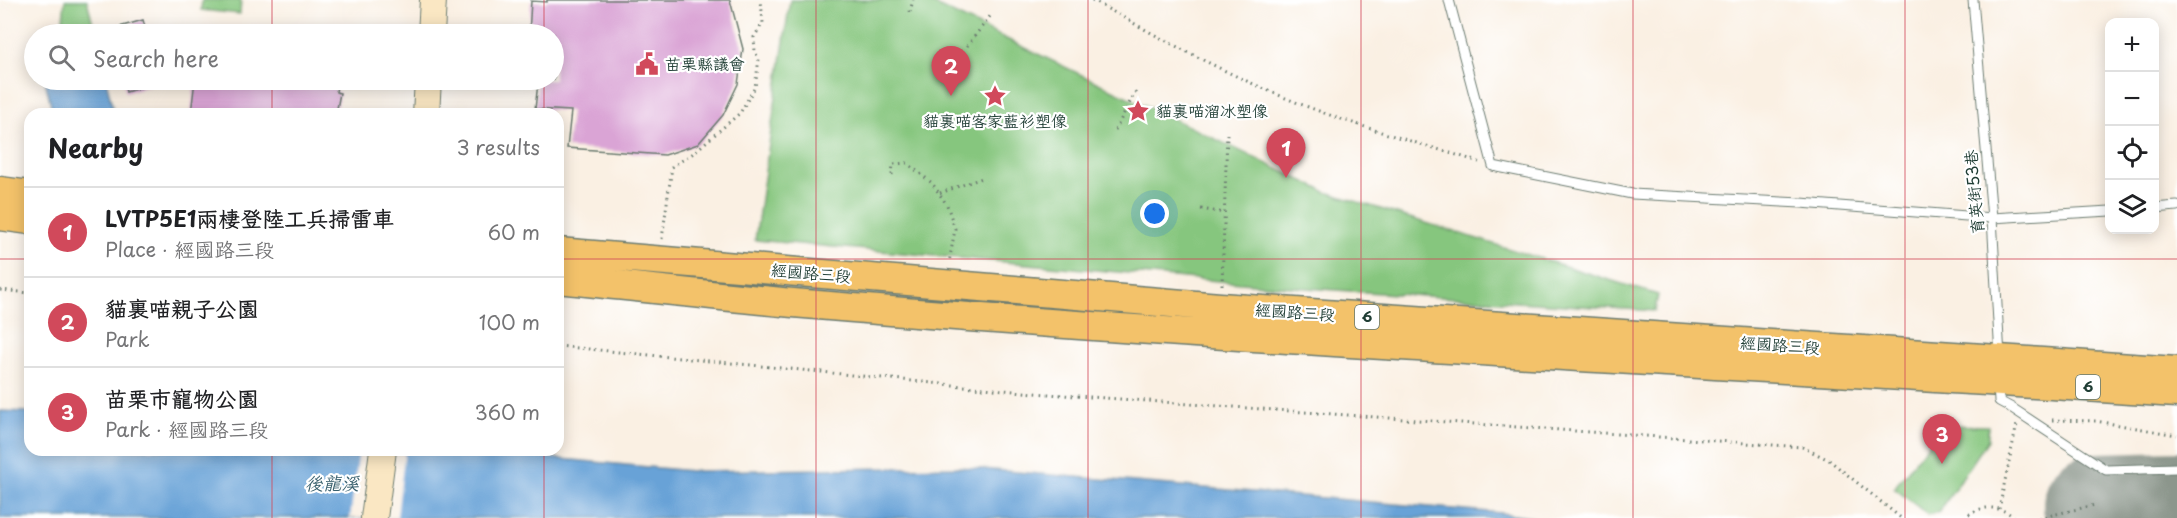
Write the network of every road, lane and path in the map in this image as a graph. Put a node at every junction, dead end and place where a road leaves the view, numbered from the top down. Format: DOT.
graph roads {
  1 [pos="433,0"];
  2 [pos="761,0"];
  3 [pos="913,0"];
  4 [pos="1092,0"];
  5 [pos="1449,0"];
  6 [pos="1973,0"];
  7 [pos="910,12"];
  8 [pos="991,15"];
  9 [pos="432,24"];
  10 [pos="967,46"];
  11 [pos="427,90"];
  12 [pos="1136,91"];
  13 [pos="426,108"];
  14 [pos="1115,130"];
  15 [pos="1227,134"];
  16 [pos="1493,166"];
  17 [pos="892,175"];
  18 [pos="982,178"];
  19 [pos="0,191"];
  20 [pos="940,193"];
  21 [pos="24,194"];
  22 [pos="2177,206"];
  23 [pos="2159,208"];
  24 [pos="1201,209"];
  25 [pos="2105,211"];
  26 [pos="1224,213"];
  27 [pos="0,216"];
  28 [pos="1992,218"];
  29 [pos="24,219"];
  30 [pos="661,243"];
  31 [pos="564,252"];
  32 [pos="948,268"];
  33 [pos="564,280"];
  34 [pos="1221,289"];
  35 [pos="0,290"];
  36 [pos="24,292"];
  37 [pos="564,347"];
  38 [pos="1999,370"];
  39 [pos="2177,371"];
  40 [pos="2177,393"];
  41 [pos="2020,413"];
  42 [pos="2100,414"];
  43 [pos="2029,419"];
  44 [pos="2100,421"];
  45 [pos="2177,435"];
  46 [pos="382,456"];
  47 [pos="399,456"];
  48 [pos="2177,468"];
  49 [pos="2095,505"];
  50 [pos="1998,508"];
  51 [pos="374,518"];
  52 [pos="392,518"];
  53 [pos="1901,518"];
  54 [pos="1964,518"];
  55 [pos="2015,518"];
  56 [pos="2039,518"];
  1 -- 9 [label="street"];
  2 -- 30 [label="path"];
  3 -- 7 [label="path"];
  4 -- 16 [label="path"];
  5 -- 16 [label="lane"];
  6 -- 28 [label="lane, 育英街53巷"];
  8 -- 10 [label="path"];
  11 -- 13 [label="street"];
  12 -- 14 [label="path"];
  15 -- 26 [label="path"];
  16 -- 28 [label="lane"];
  17 -- 20 [label="path"];
  18 -- 20 [label="path"];
  19 -- 21 [label="main road"];
  20 -- 32 [label="path"];
  22 -- 23 [label="lane"];
  24 -- 26 [label="path"];
  25 -- 28 [label="lane"];
  26 -- 34 [label="path"];
  27 -- 29 [label="main road"];
  28 -- 38 [label="lane, 育英街53巷"];
  31 -- 38 [label="main road, 經國路三段 / 6"];
  33 -- 38 [label="main road, 經國路三段 / 6"];
  35 -- 36 [label="path"];
  37 -- 53 [label="path"];
  38 -- 39 [label="main road, 經國路三段 / 6"];
  38 -- 40 [label="main road, 經國路三段 / 6"];
  38 -- 41 [label="lane"];
  41 -- 43 [label="lane"];
  41 -- 50 [label="path"];
  42 -- 44 [label="path"];
  43 -- 44 [label="path"];
  43 -- 48 [label="lane"];
  44 -- 45 [label="path"];
  46 -- 51 [label="street"];
  47 -- 52 [label="street"];
  49 -- 56 [label="path"];
  50 -- 54 [label="path"];
  50 -- 55 [label="path"];
}
